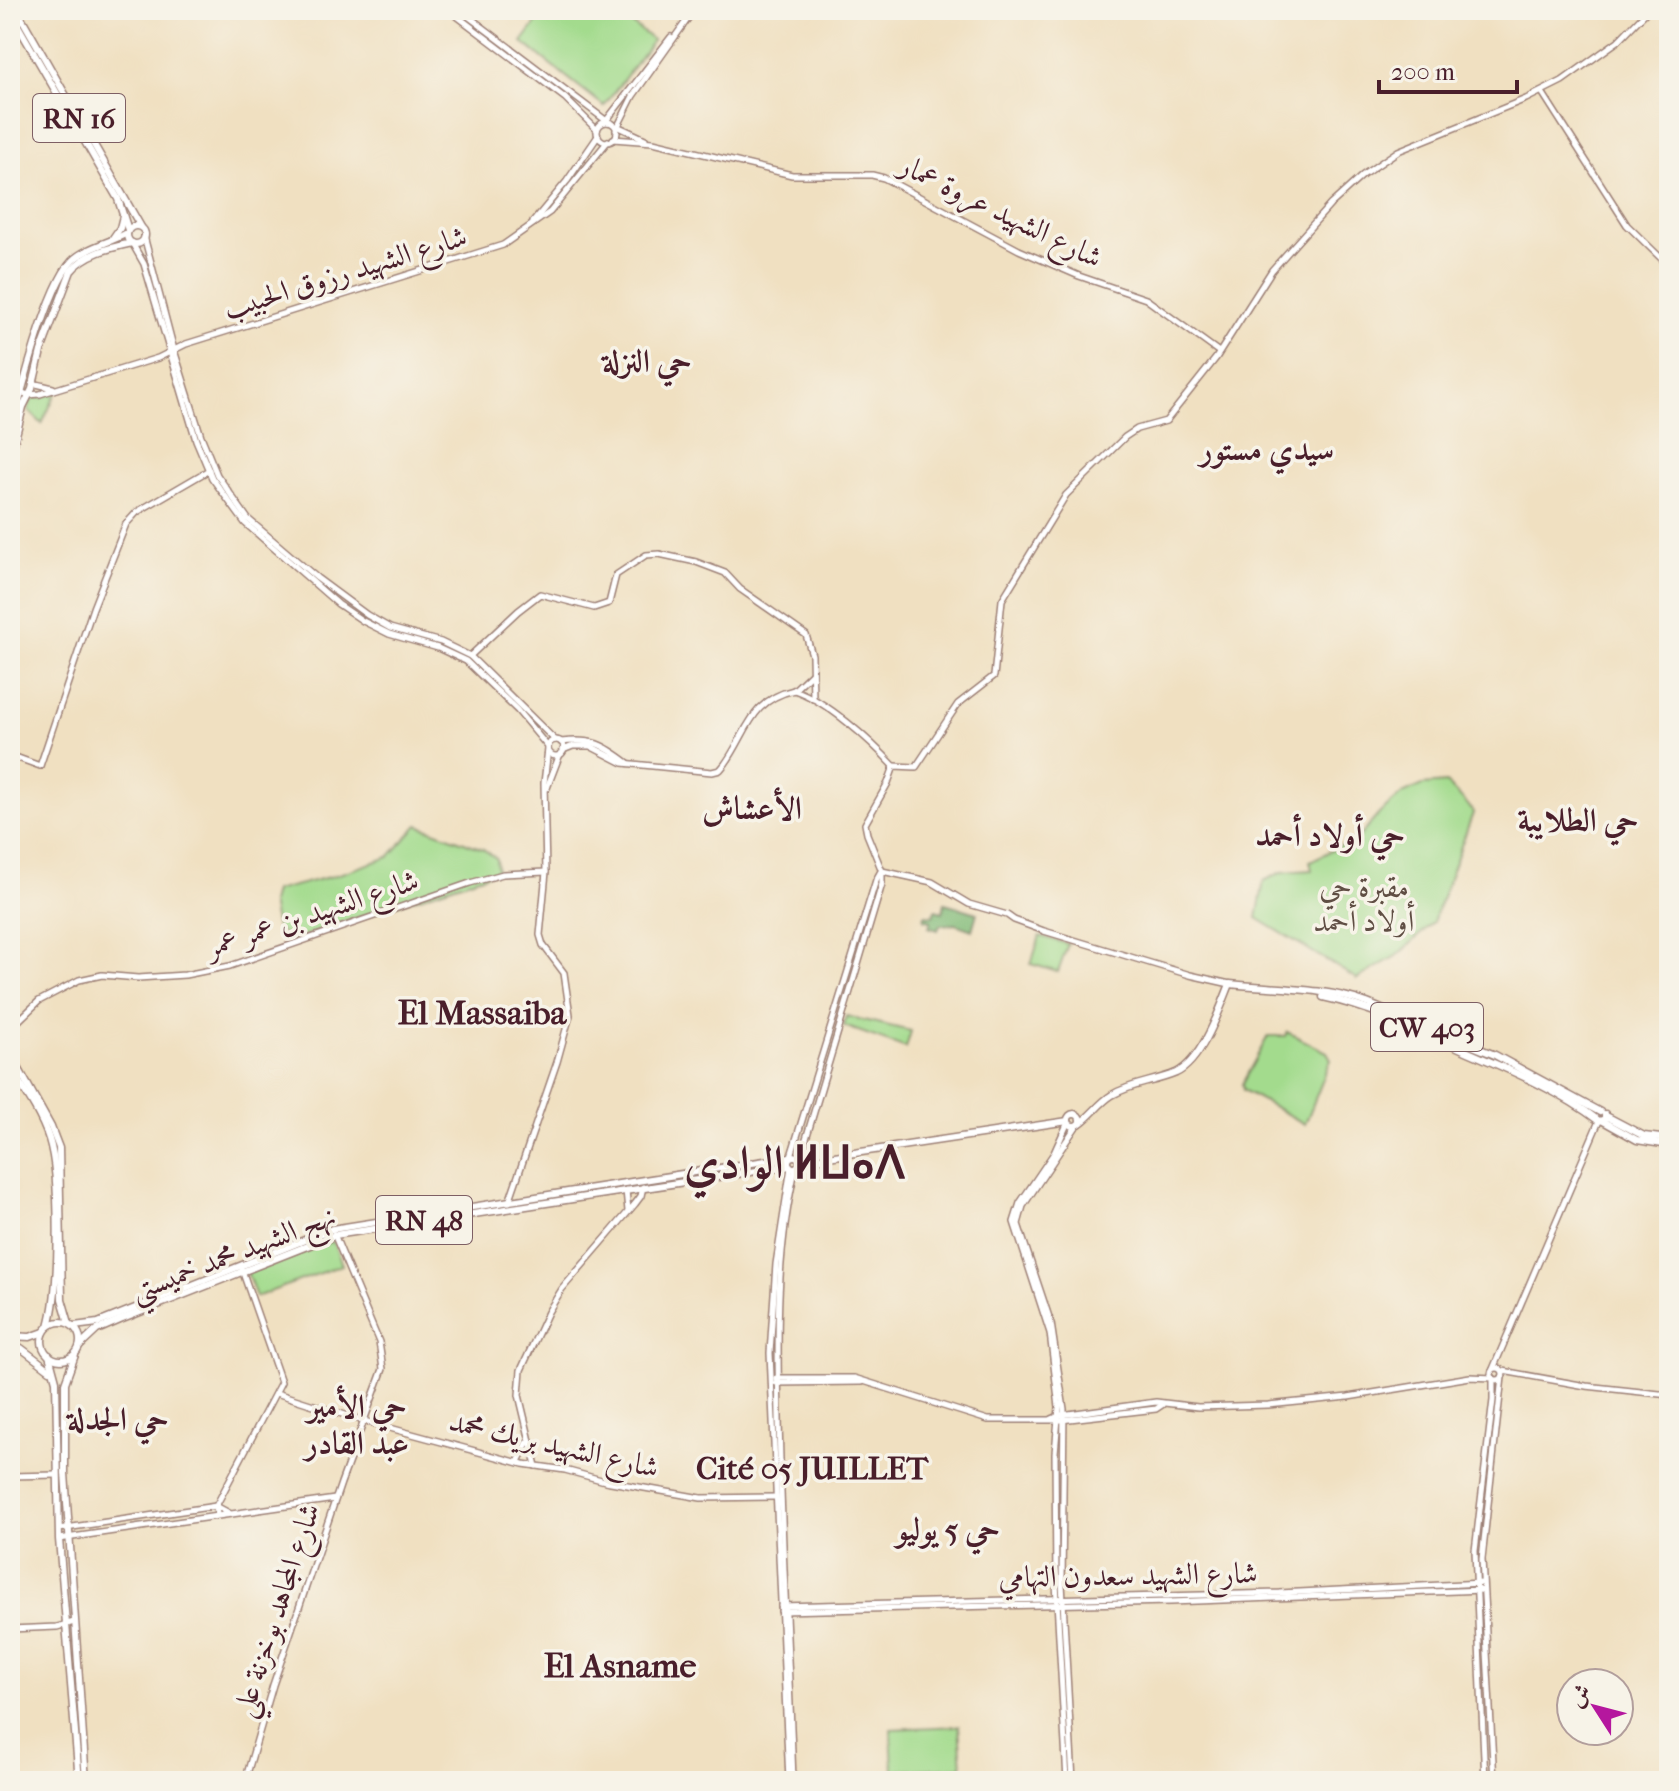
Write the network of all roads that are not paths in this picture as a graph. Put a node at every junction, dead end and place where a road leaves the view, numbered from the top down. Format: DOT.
graph roads {
  1 [pos="17,10"];
  2 [pos="449,10"];
  3 [pos="460,10"];
  4 [pos="694,10"];
  5 [pos="1648,10"];
  6 [pos="10,12"];
  7 [pos="680,28"];
  8 [pos="1542,92"];
  9 [pos="590,122"];
  10 [pos="611,124"];
  11 [pos="597,133"];
  12 [pos="611,140"];
  13 [pos="653,142"];
  14 [pos="592,146"];
  15 [pos="123,212"];
  16 [pos="530,226"];
  17 [pos="141,227"];
  18 [pos="128,231"];
  19 [pos="144,236"];
  20 [pos="106,243"];
  21 [pos="132,243"];
  22 [pos="1669,266"];
  23 [pos="171,351"];
  24 [pos="1219,352"];
  25 [pos="33,383"];
  26 [pos="22,388"];
  27 [pos="54,388"];
  28 [pos="29,395"];
  29 [pos="10,437"];
  30 [pos="10,459"];
  31 [pos="211,469"];
  32 [pos="468,658"];
  33 [pos="812,672"];
  34 [pos="794,690"];
  35 [pos="813,699"];
  36 [pos="558,741"];
  37 [pos="548,748"];
  38 [pos="561,752"];
  39 [pos="10,755"];
  40 [pos="629,763"];
  41 [pos="894,766"];
  42 [pos="544,797"];
  43 [pos="882,871"];
  44 [pos="546,872"];
  45 [pos="855,961"];
  46 [pos="1230,984"];
  47 [pos="10,1029"];
  48 [pos="10,1053"];
  49 [pos="10,1068"];
  50 [pos="1093,1111"];
  51 [pos="1077,1114"];
  52 [pos="1601,1118"];
  53 [pos="1068,1122"];
  54 [pos="1078,1125"];
  55 [pos="1669,1142"];
  56 [pos="790,1157"];
  57 [pos="796,1164"];
  58 [pos="642,1185"];
  59 [pos="626,1187"];
  60 [pos="509,1204"];
  61 [pos="627,1212"];
  62 [pos="333,1232"];
  63 [pos="242,1268"];
  64 [pos="71,1325"];
  65 [pos="47,1329"];
  66 [pos="10,1336"];
  67 [pos="10,1345"];
  68 [pos="80,1346"];
  69 [pos="21,1348"];
  70 [pos="1501,1353"];
  71 [pos="48,1355"];
  72 [pos="75,1355"];
  73 [pos="1493,1370"];
  74 [pos="1502,1374"];
  75 [pos="54,1375"];
  76 [pos="1474,1376"];
  77 [pos="1493,1378"];
  78 [pos="775,1380"];
  79 [pos="1493,1392"];
  80 [pos="276,1393"];
  81 [pos="1669,1395"];
  82 [pos="1059,1418"];
  83 [pos="364,1421"];
  84 [pos="528,1438"];
  85 [pos="518,1462"];
  86 [pos="536,1466"];
  87 [pos="57,1475"];
  88 [pos="10,1476"];
  89 [pos="778,1497"];
  90 [pos="335,1499"];
  91 [pos="216,1506"];
  92 [pos="217,1514"];
  93 [pos="233,1516"];
  94 [pos="68,1528"];
  95 [pos="59,1529"];
  96 [pos="68,1538"];
  97 [pos="59,1539"];
  98 [pos="1479,1587"];
  99 [pos="1060,1602"];
  100 [pos="783,1609"];
  101 [pos="71,1623"];
  102 [pos="10,1629"];
  103 [pos="76,1701"];
  104 [pos="79,1781"];
  105 [pos="86,1781"];
  106 [pos="245,1781"];
  107 [pos="791,1781"];
  108 [pos="1070,1781"];
  109 [pos="1485,1781"];
  110 [pos="1494,1781"];
  1 -- 17 [label="main road, RN 16"];
  2 -- 9 [label="street"];
  3 -- 10 [label="street, شارع الشهيد عروة عمار"];
  4 -- 7 [label="street"];
  5 -- 8 [label="street"];
  6 -- 15 [label="main road, RN 16"];
  7 -- 10 [label="street"];
  7 -- 10 [label="street"];
  8 -- 22 [label="street"];
  8 -- 24 [label="street"];
  9 -- 11 [label="street"];
  9 -- 14 [label="street"];
  10 -- 11 [label="street, شارع الشهيد رزوق الحبيب"];
  10 -- 12 [label="street"];
  10 -- 13 [label="street, شارع الشهيد عروة عمار"];
  11 -- 12 [label="street"];
  11 -- 14 [label="street, شارع الشهيد رزوق الحبيب"];
  12 -- 13 [label="street, شارع الشهيد عروة عمار"];
  12 -- 16 [label="street, شارع الشهيد رزوق الحبيب"];
  13 -- 24 [label="street, شارع الشهيد عروة عمار"];
  14 -- 16 [label="street, شارع الشهيد رزوق الحبيب"];
  15 -- 18 [label="main road, RN 16"];
  15 -- 20 [label="main road"];
  16 -- 23 [label="street, شارع الشهيد رزوق الحبيب"];
  17 -- 18 [label="main road"];
  17 -- 19 [label="main road"];
  18 -- 20 [label="main road"];
  18 -- 21 [label="main road"];
  19 -- 21 [label="main road"];
  19 -- 23 [label="street"];
  20 -- 26 [label="main road"];
  21 -- 23 [label="street"];
  21 -- 25 [label="main road"];
  23 -- 27 [label="street, شارع الشهيد رزوق الحبيب"];
  23 -- 31 [label="street"];
  24 -- 41 [label="street"];
  25 -- 26 [label="street"];
  25 -- 27 [label="street"];
  25 -- 28 [label="main road"];
  26 -- 28 [label="street"];
  26 -- 29 [label="main road"];
  27 -- 28 [label="street, شارع الشهيد رزوق الحبيب"];
  28 -- 30 [label="main road"];
  31 -- 32 [label="street"];
  31 -- 39 [label="street"];
  32 -- 33 [label="street"];
  32 -- 36 [label="street"];
  32 -- 37 [label="street"];
  33 -- 34 [label="street"];
  33 -- 35 [label="street"];
  34 -- 35 [label="street"];
  34 -- 40 [label="street"];
  35 -- 41 [label="street"];
  36 -- 37 [label="street"];
  36 -- 38 [label="street"];
  36 -- 40 [label="street"];
  37 -- 38 [label="street"];
  37 -- 42 [label="street"];
  38 -- 40 [label="street"];
  38 -- 42 [label="street"];
  41 -- 43 [label="street"];
  42 -- 44 [label="street"];
  43 -- 45 [label="street"];
  43 -- 46 [label="street"];
  44 -- 47 [label="street, شارع الشهيد بن عمر عمر"];
  44 -- 60 [label="street"];
  45 -- 56 [label="street"];
  45 -- 57 [label="street"];
  46 -- 50 [label="main road"];
  46 -- 52 [label="main road, CW 403"];
  48 -- 64 [label="main road"];
  49 -- 65 [label="main road"];
  50 -- 51 [label="main road"];
  50 -- 54 [label="main road"];
  51 -- 53 [label="main road"];
  51 -- 54 [label="main road"];
  52 -- 55 [label="main road, CW 403"];
  52 -- 70 [label="street"];
  53 -- 54 [label="main road"];
  53 -- 57 [label="main road, نهج الشهيد محمد خميستي"];
  53 -- 82 [label="street"];
  54 -- 82 [label="street"];
  56 -- 57 [label="main road"];
  56 -- 58 [label="main road, نهج الشهيد محمد خميستي / RN 48"];
  57 -- 58 [label="main road, نهج الشهيد محمد خميستي / RN 48"];
  57 -- 78 [label="street"];
  58 -- 59 [label="main road, نهج الشهيد محمد خميستي / RN 48"];
  58 -- 61 [label="street"];
  59 -- 60 [label="main road, نهج الشهيد محمد خميستي / RN 48"];
  59 -- 61 [label="street"];
  60 -- 62 [label="main road, نهج الشهيد محمد خميستي / RN 48"];
  61 -- 84 [label="street"];
  62 -- 63 [label="main road, نهج الشهيد محمد خميستي / RN 48"];
  62 -- 83 [label="street, شارع المجاهد بوخزنة علي"];
  63 -- 64 [label="main road, نهج الشهيد محمد خميستي / RN 48"];
  63 -- 68 [label="main road, نهج الشهيد محمد خميستي / RN 48"];
  63 -- 80 [label="street"];
  64 -- 65 [label="main road"];
  64 -- 68 [label="main road"];
  65 -- 66 [label="main road"];
  65 -- 71 [label="main road"];
  67 -- 69 [label="main road"];
  68 -- 72 [label="main road"];
  69 -- 71 [label="main road"];
  69 -- 75 [label="main road"];
  70 -- 73 [label="street"];
  70 -- 74 [label="street"];
  71 -- 72 [label="main road"];
  71 -- 75 [label="main road"];
  72 -- 94 [label="main road"];
  73 -- 74 [label="street"];
  73 -- 76 [label="street"];
  73 -- 77 [label="street"];
  74 -- 77 [label="street"];
  74 -- 81 [label="street"];
  74 -- 98 [label="street"];
  75 -- 87 [label="main road"];
  76 -- 77 [label="street"];
  76 -- 79 [label="street"];
  76 -- 82 [label="street"];
  77 -- 79 [label="street"];
  78 -- 82 [label="street"];
  78 -- 89 [label="street"];
  79 -- 98 [label="street"];
  80 -- 83 [label="street, شارع الشهيد بريك محمد"];
  80 -- 91 [label="street"];
  82 -- 99 [label="street"];
  83 -- 85 [label="street, شارع الشهيد بريك محمد"];
  83 -- 90 [label="street, شارع المجاهد بوخزنة علي"];
  84 -- 85 [label="street"];
  84 -- 86 [label="street"];
  85 -- 86 [label="street, شارع الشهيد بريك محمد"];
  86 -- 89 [label="street, شارع الشهيد بريك محمد"];
  87 -- 88 [label="street"];
  87 -- 95 [label="main road"];
  89 -- 100 [label="street"];
  90 -- 93 [label="street"];
  90 -- 106 [label="street, شارع المجاهد بوخزنة علي"];
  91 -- 92 [label="street"];
  91 -- 93 [label="street"];
  91 -- 94 [label="street"];
  92 -- 93 [label="street"];
  92 -- 96 [label="street"];
  94 -- 95 [label="street"];
  94 -- 96 [label="main road"];
  95 -- 97 [label="main road"];
  96 -- 97 [label="street"];
  96 -- 101 [label="main road"];
  97 -- 101 [label="main road"];
  98 -- 99 [label="street, شارع الشهيد سعدون التهامي"];
  98 -- 109 [label="street"];
  98 -- 110 [label="street"];
  99 -- 100 [label="street, شارع الشهيد سعدون التهامي"];
  99 -- 108 [label="street"];
  100 -- 107 [label="street"];
  101 -- 102 [label="street"];
  101 -- 103 [label="main road"];
  103 -- 104 [label="main road"];
  103 -- 105 [label="main road"];
}
